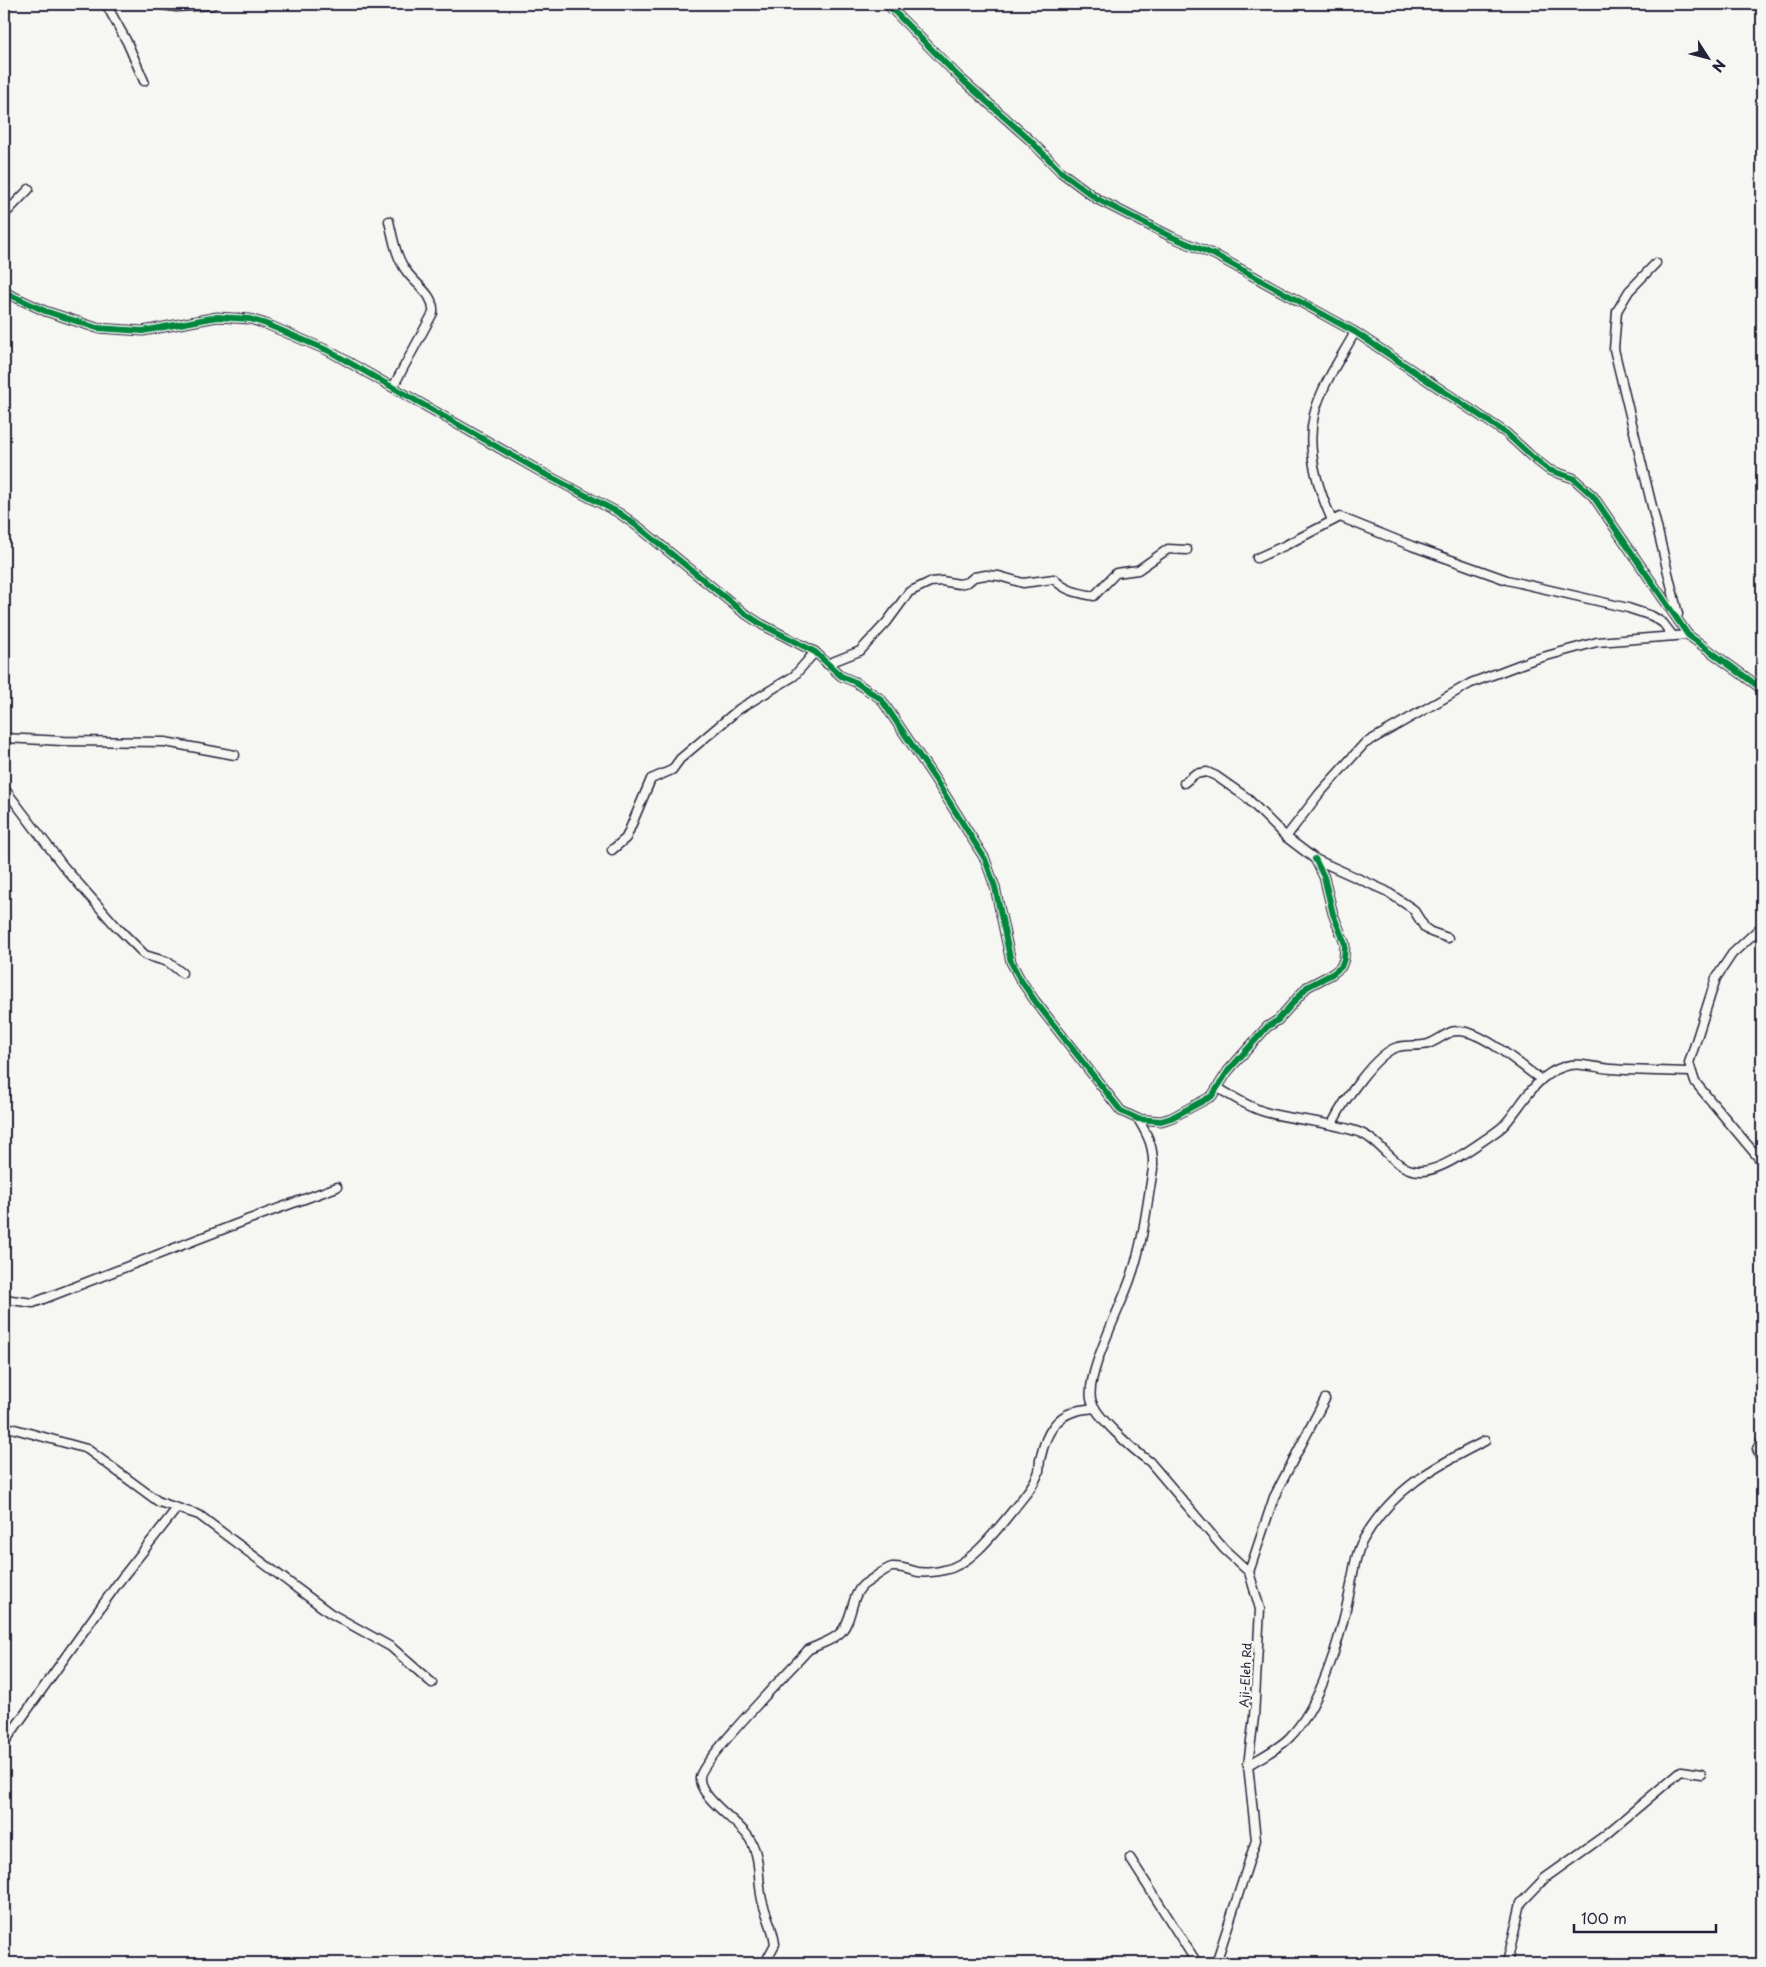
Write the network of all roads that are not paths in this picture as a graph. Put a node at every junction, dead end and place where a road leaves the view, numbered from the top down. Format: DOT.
graph roads {
  1 [pos="106,4"];
  2 [pos="155,4"];
  3 [pos="888,4"];
  4 [pos="212,5"];
  5 [pos="144,81"];
  6 [pos="29,189"];
  7 [pos="4,215"];
  8 [pos="389,221"];
  9 [pos="1656,262"];
  10 [pos="4,292"];
  11 [pos="1355,332"];
  12 [pos="392,386"];
  13 [pos="1332,520"];
  14 [pos="1187,550"];
  15 [pos="1257,558"];
  16 [pos="1680,621"];
  17 [pos="1688,635"];
  18 [pos="1673,636"];
  19 [pos="814,652"];
  20 [pos="827,664"];
  21 [pos="1762,689"];
  22 [pos="4,738"];
  23 [pos="235,755"];
  24 [pos="1184,783"];
  25 [pos="4,788"];
  26 [pos="1286,837"];
  27 [pos="612,850"];
  28 [pos="1315,859"];
  29 [pos="1762,926"];
  30 [pos="1448,938"];
  31 [pos="182,973"];
  32 [pos="1691,1072"];
  33 [pos="1540,1079"];
  34 [pos="1218,1088"];
  35 [pos="1138,1119"];
  36 [pos="1332,1124"];
  37 [pos="1762,1162"];
  38 [pos="337,1187"];
  39 [pos="4,1299"];
  40 [pos="1325,1399"];
  41 [pos="1095,1408"];
  42 [pos="4,1426"];
  43 [pos="1762,1439"];
  44 [pos="1485,1441"];
  45 [pos="1762,1463"];
  46 [pos="177,1508"];
  47 [pos="1249,1572"];
  48 [pos="432,1683"];
  49 [pos="4,1743"];
  50 [pos="1248,1765"];
  51 [pos="1700,1774"];
  52 [pos="1130,1858"];
  53 [pos="765,1963"];
  54 [pos="1198,1963"];
  55 [pos="1216,1963"];
  56 [pos="1508,1963"];
  1 -- 5 [label="street"];
  2 -- 4 [label="street"];
  3 -- 11 [label="street"];
  6 -- 7 [label="street"];
  8 -- 12 [label="street"];
  9 -- 16 [label="street"];
  10 -- 12 [label="street"];
  11 -- 13 [label="street"];
  11 -- 16 [label="street"];
  12 -- 19 [label="street"];
  13 -- 15 [label="street"];
  13 -- 18 [label="street"];
  14 -- 20 [label="street"];
  16 -- 17 [label="street"];
  17 -- 18 [label="street"];
  17 -- 21 [label="street"];
  18 -- 26 [label="street"];
  19 -- 20 [label="street"];
  19 -- 27 [label="street"];
  20 -- 35 [label="street"];
  22 -- 23 [label="street"];
  24 -- 26 [label="street"];
  25 -- 31 [label="street"];
  26 -- 28 [label="street"];
  28 -- 30 [label="street"];
  28 -- 34 [label="street"];
  29 -- 32 [label="street"];
  32 -- 33 [label="street"];
  32 -- 37 [label="street"];
  33 -- 36 [label="street"];
  33 -- 36 [label="street"];
  34 -- 35 [label="street"];
  34 -- 36 [label="street"];
  35 -- 41 [label="street"];
  38 -- 39 [label="street"];
  40 -- 47 [label="street"];
  41 -- 47 [label="street"];
  41 -- 53 [label="street"];
  42 -- 46 [label="street"];
  43 -- 45 [label="street"];
  44 -- 50 [label="street"];
  46 -- 48 [label="street"];
  46 -- 49 [label="street"];
  47 -- 50 [label="street, Aji-Eleh Rd"];
  50 -- 55 [label="street, Aji-Eleh Rd"];
  51 -- 56 [label="street"];
  52 -- 54 [label="street"];
}
